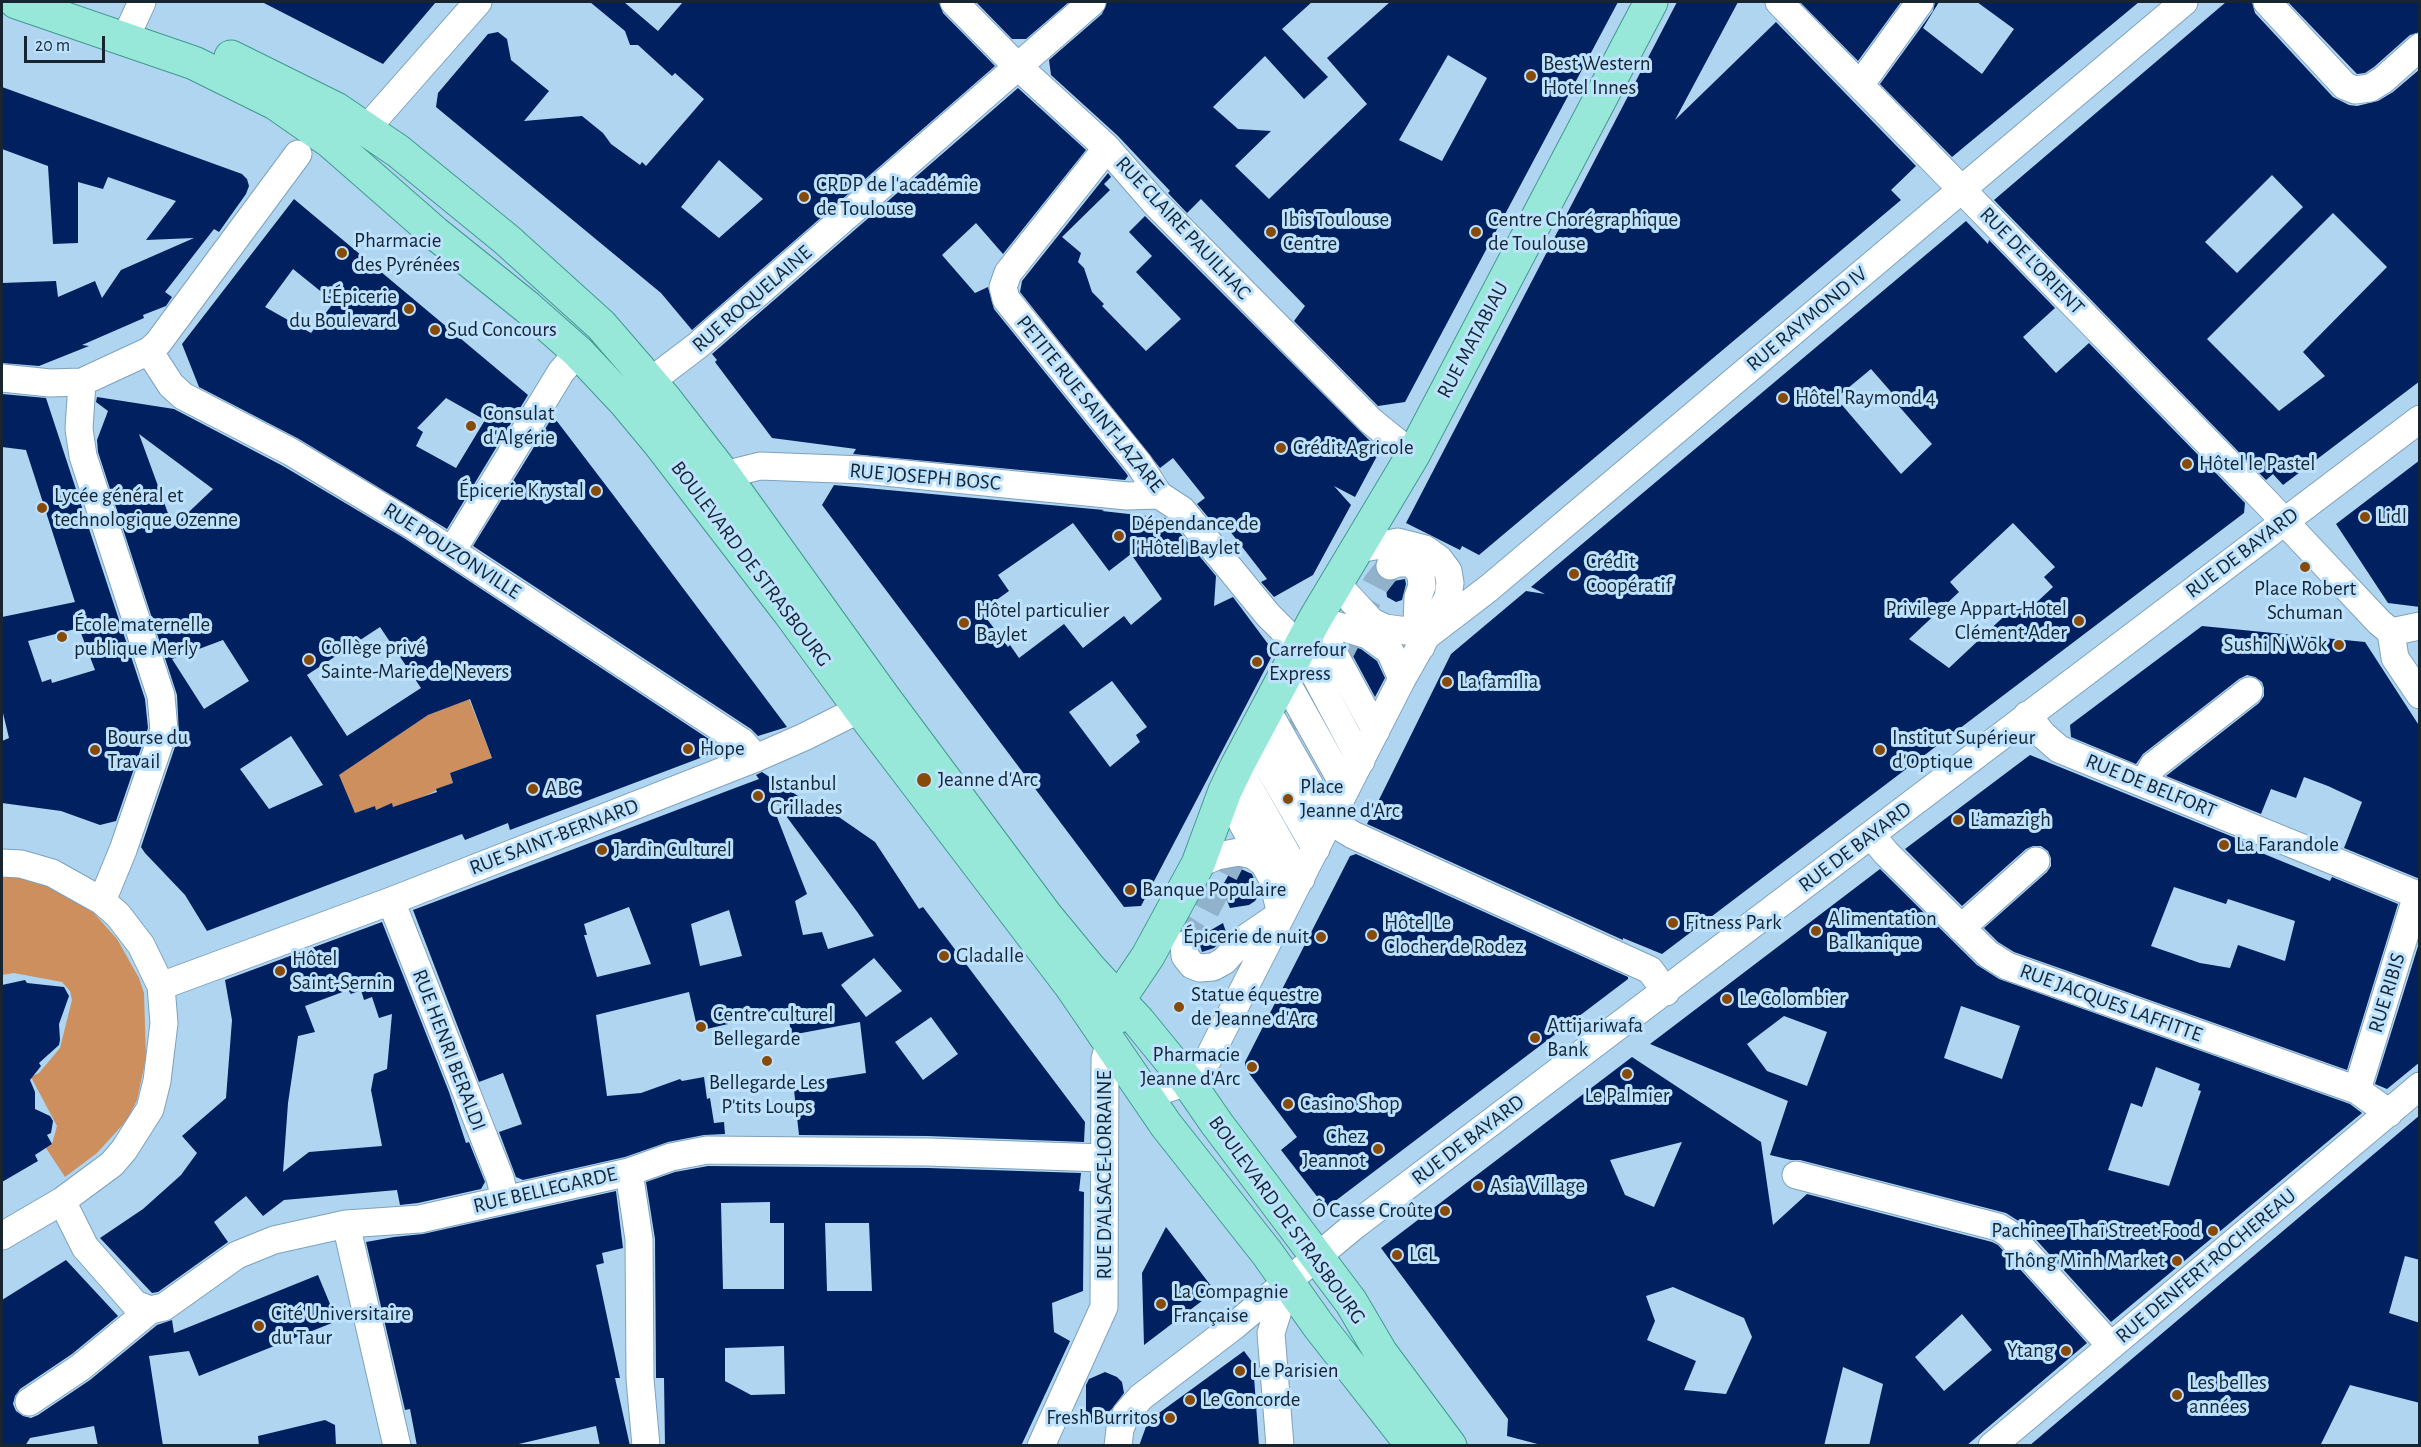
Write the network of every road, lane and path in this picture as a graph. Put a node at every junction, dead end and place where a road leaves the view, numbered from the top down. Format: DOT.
graph roads {
  1 [pos="16,2"];
  2 [pos="87,2"];
  3 [pos="478,2"];
  4 [pos="954,2"];
  5 [pos="1092,2"];
  6 [pos="1651,2"];
  7 [pos="1779,2"];
  8 [pos="1920,2"];
  9 [pos="2184,2"];
  10 [pos="2267,2"];
  11 [pos="134,19"];
  12 [pos="2420,47"];
  13 [pos="1019,67"];
  14 [pos="1860,85"];
  15 [pos="367,128"];
  16 [pos="309,135"];
  17 [pos="1107,148"];
  18 [pos="1962,188"];
  19 [pos="148,351"];
  20 [pos="569,362"];
  21 [pos="2,378"];
  22 [pos="82,382"];
  23 [pos="650,382"];
  24 [pos="625,402"];
  25 [pos="2420,419"];
  26 [pos="1413,455"];
  27 [pos="710,484"];
  28 [pos="1160,495"];
  29 [pos="2284,522"];
  30 [pos="1358,549"];
  31 [pos="452,550"];
  32 [pos="1390,566"];
  33 [pos="1336,583"];
  34 [pos="1418,597"];
  35 [pos="2420,626"];
  36 [pos="1377,631"];
  37 [pos="2391,632"];
  38 [pos="1307,633"];
  39 [pos="1423,638"];
  40 [pos="1284,678"];
  41 [pos="1397,691"];
  42 [pos="2249,691"];
  43 [pos="2420,695"];
  44 [pos="871,702"];
  45 [pos="2027,715"];
  46 [pos="1376,731"];
  47 [pos="1245,751"];
  48 [pos="756,758"];
  49 [pos="1361,761"];
  50 [pos="2144,783"];
  51 [pos="1346,789"];
  52 [pos="1330,821"];
  53 [pos="1871,834"];
  54 [pos="1316,849"];
  55 [pos="2036,861"];
  56 [pos="2,863"];
  57 [pos="1198,864"];
  58 [pos="1266,865"];
  59 [pos="1301,879"];
  60 [pos="2418,896"];
  61 [pos="102,901"];
  62 [pos="391,901"];
  63 [pos="1281,914"];
  64 [pos="1962,928"];
  65 [pos="1184,945"];
  66 [pos="161,986"];
  67 [pos="1666,992"];
  68 [pos="1119,999"];
  69 [pos="1109,1044"];
  70 [pos="1188,1082"];
  71 [pos="2420,1086"];
  72 [pos="1141,1089"];
  73 [pos="2357,1090"];
  74 [pos="2389,1113"];
  75 [pos="1104,1158"];
  76 [pos="629,1172"];
  77 [pos="1796,1175"];
  78 [pos="505,1199"];
  79 [pos="62,1201"];
  80 [pos="346,1224"];
  81 [pos="2,1236"];
  82 [pos="1318,1256"];
  83 [pos="1287,1282"];
  84 [pos="150,1310"];
  85 [pos="2111,1347"];
  86 [pos="29,1402"];
  87 [pos="398,1446"];
  88 [pos="646,1446"];
  89 [pos="1041,1446"];
  90 [pos="1118,1446"];
  91 [pos="1280,1446"];
  92 [pos="1413,1446"];
  93 [pos="1450,1446"];
  94 [pos="1992,1446"];
  1 -- 11 [label="main road"];
  2 -- 11 [label="main road"];
  3 -- 15 [label="street"];
  4 -- 13 [label="street, RUE CLAIRE PAUILHAC"];
  5 -- 13 [label="street, RUE ROQUELAINE"];
  6 -- 26 [label="main road, RUE MATABIAU"];
  7 -- 14 [label="street, RUE DE L'ORIENT"];
  8 -- 14 [label="street"];
  9 -- 18 [label="street, RUE RAYMOND IV"];
  10 -- 12 [label="street"];
  11 -- 15 [label="main road, BOULEVARD DE STRASBOURG"];
  11 -- 16 [label="main road, BOULEVARD DE STRASBOURG"];
  13 -- 17 [label="street, RUE CLAIRE PAUILHAC"];
  13 -- 23 [label="street, RUE ROQUELAINE"];
  14 -- 18 [label="street, RUE DE L'ORIENT"];
  15 -- 16 [label="street"];
  15 -- 23 [label="main road, BOULEVARD DE STRASBOURG"];
  16 -- 19 [label="street"];
  16 -- 20 [label="main road, BOULEVARD DE STRASBOURG"];
  17 -- 26 [label="street, RUE CLAIRE PAUILHAC"];
  17 -- 28 [label="street, PETITE RUE SAINT-LAZARE"];
  18 -- 29 [label="street, RUE DE L'ORIENT"];
  18 -- 39 [label="street, RUE RAYMOND IV"];
  19 -- 22 [label="street"];
  19 -- 31 [label="street, RUE POUZONVILLE"];
  20 -- 24 [label="main road, BOULEVARD DE STRASBOURG"];
  20 -- 31 [label="street"];
  21 -- 22 [label="street"];
  22 -- 61 [label="street"];
  23 -- 24 [label="street, RUE ROQUELAINE"];
  23 -- 27 [label="main road, BOULEVARD DE STRASBOURG"];
  24 -- 27 [label="main road, BOULEVARD DE STRASBOURG"];
  25 -- 29 [label="street, RUE DE BAYARD"];
  26 -- 30 [label="main road, RUE MATABIAU"];
  27 -- 28 [label="street, RUE JOSEPH BOSC"];
  27 -- 44 [label="main road, BOULEVARD DE STRASBOURG"];
  28 -- 38 [label="street, PETITE RUE SAINT-LAZARE"];
  29 -- 37 [label="street, RUE DE L'ORIENT"];
  29 -- 45 [label="street, RUE DE BAYARD"];
  30 -- 33 [label="main road"];
  30 -- 39 [label="street"];
  31 -- 48 [label="street, RUE POUZONVILLE"];
  32 -- 34 [label="street"];
  33 -- 36 [label="street"];
  33 -- 38 [label="main road"];
  34 -- 36 [label="street"];
  34 -- 39 [label="street"];
  35 -- 37 [label="street"];
  36 -- 38 [label="street"];
  36 -- 39 [label="street"];
  36 -- 41 [label="street"];
  37 -- 43 [label="street"];
  38 -- 40 [label="main road"];
  38 -- 46 [label="street"];
  38 -- 49 [label="street"];
  39 -- 41 [label="street"];
  40 -- 47 [label="main road"];
  40 -- 51 [label="street"];
  41 -- 46 [label="street"];
  42 -- 50 [label="street"];
  44 -- 48 [label="street, RUE SAINT-BERNARD"];
  44 -- 68 [label="main road, BOULEVARD DE STRASBOURG"];
  44 -- 69 [label="main road, BOULEVARD DE STRASBOURG"];
  45 -- 50 [label="street, RUE DE BELFORT"];
  45 -- 53 [label="street, RUE DE BAYARD"];
  46 -- 49 [label="street"];
  47 -- 52 [label="street"];
  47 -- 54 [label="street"];
  47 -- 57 [label="main road"];
  47 -- 58 [label="street"];
  47 -- 59 [label="street"];
  48 -- 62 [label="street, RUE SAINT-BERNARD"];
  49 -- 51 [label="street"];
  50 -- 60 [label="street, RUE DE BELFORT"];
  51 -- 52 [label="street"];
  52 -- 54 [label="street"];
  52 -- 67 [label="street"];
  53 -- 64 [label="street, RUE JACQUES LAFFITTE"];
  53 -- 67 [label="street, RUE DE BAYARD"];
  54 -- 59 [label="street"];
  55 -- 64 [label="street"];
  56 -- 61 [label="street"];
  57 -- 58 [label="street"];
  57 -- 68 [label="main road"];
  58 -- 63 [label="street"];
  59 -- 63 [label="street"];
  60 -- 73 [label="street, RUE RIBIS"];
  61 -- 66 [label="street"];
  62 -- 66 [label="street, RUE SAINT-BERNARD"];
  62 -- 78 [label="street, RUE HENRI BERALDI"];
  63 -- 65 [label="street"];
  63 -- 70 [label="street"];
  64 -- 73 [label="street, RUE JACQUES LAFFITTE"];
  66 -- 79 [label="street"];
  67 -- 82 [label="street, RUE DE BAYARD"];
  68 -- 69 [label="main road"];
  68 -- 70 [label="main road, BOULEVARD DE STRASBOURG"];
  69 -- 72 [label="main road, BOULEVARD DE STRASBOURG"];
  69 -- 75 [label="street, RUE D'ALSACE-LORRAINE"];
  70 -- 72 [label="street"];
  70 -- 82 [label="main road, BOULEVARD DE STRASBOURG"];
  71 -- 74 [label="street, RUE DENFERT-ROCHEREAU"];
  72 -- 83 [label="main road, BOULEVARD DE STRASBOURG"];
  73 -- 74 [label="street, RUE JACQUES LAFFITTE"];
  74 -- 85 [label="street, RUE DENFERT-ROCHEREAU"];
  75 -- 76 [label="street, RUE BELLEGARDE"];
  75 -- 89 [label="street, RUE D'ALSACE-LORRAINE"];
  76 -- 78 [label="street, RUE BELLEGARDE"];
  76 -- 88 [label="street"];
  77 -- 85 [label="street"];
  78 -- 80 [label="street, RUE BELLEGARDE"];
  79 -- 81 [label="street"];
  79 -- 84 [label="street"];
  80 -- 84 [label="street, RUE BELLEGARDE"];
  80 -- 87 [label="street"];
  82 -- 83 [label="street, RUE DE BAYARD"];
  82 -- 93 [label="main road, BOULEVARD DE STRASBOURG"];
  83 -- 90 [label="street, RUE DE BAYARD"];
  83 -- 91 [label="street"];
  83 -- 92 [label="main road, BOULEVARD DE STRASBOURG"];
  84 -- 86 [label="street, RUE BELLEGARDE"];
  85 -- 94 [label="street, RUE DENFERT-ROCHEREAU"];
}
